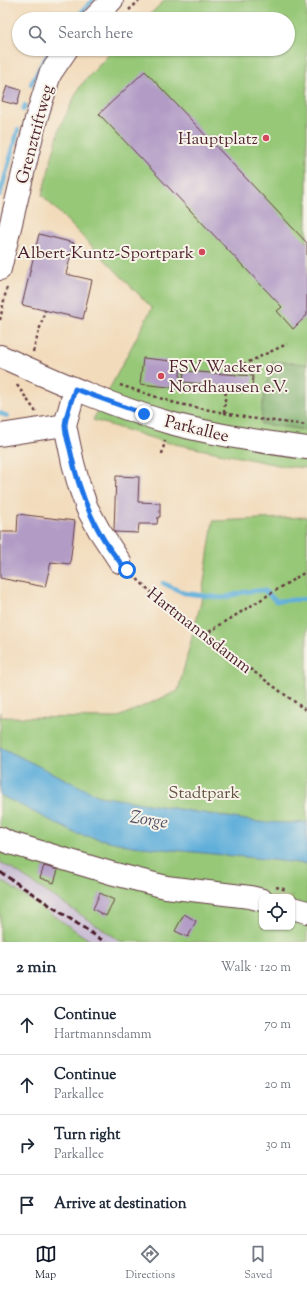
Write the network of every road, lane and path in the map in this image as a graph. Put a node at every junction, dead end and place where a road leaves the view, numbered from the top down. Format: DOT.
graph roads {
  1 [pos="140,0"];
  2 [pos="120,5"];
  3 [pos="106,12"];
  4 [pos="62,56"];
  5 [pos="0,269"];
  6 [pos="45,310"];
  7 [pos="287,344"];
  8 [pos="26,351"];
  9 [pos="0,356"];
  10 [pos="227,372"];
  11 [pos="13,379"];
  12 [pos="115,383"];
  13 [pos="226,388"];
  14 [pos="75,389"];
  15 [pos="224,413"];
  16 [pos="307,425"];
  17 [pos="56,426"];
  18 [pos="0,434"];
  19 [pos="307,448"];
  20 [pos="120,562"];
  21 [pos="307,571"];
  22 [pos="204,635"];
  23 [pos="307,711"];
  24 [pos="0,838"];
  25 [pos="259,899"];
  26 [pos="295,909"];
  27 [pos="307,912"];
  1 -- 2 [label="path"];
  2 -- 3 [label="street"];
  4 -- 5 [label="street, Grenztriftweg"];
  6 -- 8 [label="path"];
  7 -- 10 [label="path"];
  9 -- 14 [label="street, Parkallee"];
  11 -- 17 [label="path"];
  12 -- 15 [label="path"];
  13 -- 15 [label="path"];
  14 -- 17 [label="street"];
  14 -- 19 [label="street, Parkallee"];
  15 -- 16 [label="path"];
  17 -- 18 [label="street"];
  17 -- 20 [label="street"];
  20 -- 22 [label="path, Hartmannsdamm"];
  21 -- 22 [label="path"];
  22 -- 23 [label="path, Hartmannsdamm"];
  24 -- 25 [label="street"];
  26 -- 27 [label="street"];
}
